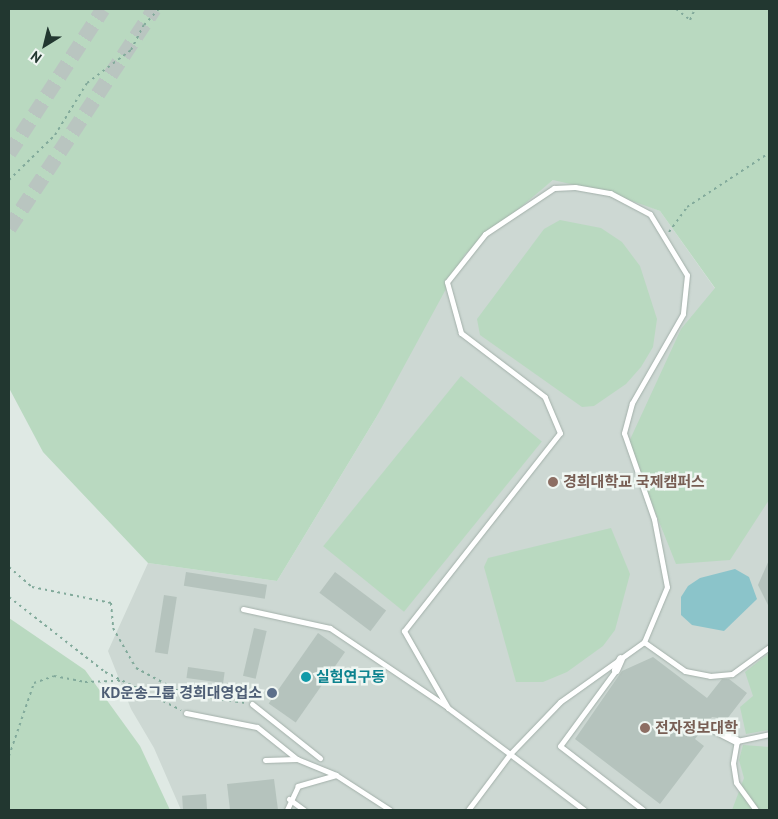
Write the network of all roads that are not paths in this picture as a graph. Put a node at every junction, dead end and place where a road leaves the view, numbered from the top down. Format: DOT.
graph roads {
  1 [pos="243,608"];
  2 [pos="644,642"];
  3 [pos="769,647"];
  4 [pos="621,659"];
  5 [pos="616,670"];
  6 [pos="252,704"];
  7 [pos="448,708"];
  8 [pos="186,712"];
  9 [pos="711,728"];
  10 [pos="769,734"];
  11 [pos="737,741"];
  12 [pos="510,754"];
  13 [pos="320,758"];
  14 [pos="297,759"];
  15 [pos="266,760"];
  16 [pos="336,775"];
  17 [pos="289,799"];
  18 [pos="287,810"];
  19 [pos="304,810"];
  20 [pos="390,810"];
  21 [pos="468,810"];
  22 [pos="584,810"];
  23 [pos="644,810"];
  24 [pos="756,810"];
  1 -- 7 [label="lane"];
  2 -- 3 [label="lane"];
  2 -- 4 [label="lane"];
  2 -- 7 [label="lane"];
  4 -- 5 [label="street"];
  4 -- 12 [label="lane"];
  5 -- 23 [label="lane"];
  6 -- 13 [label="lane"];
  7 -- 12 [label="lane"];
  8 -- 14 [label="lane"];
  9 -- 11 [label="street"];
  10 -- 11 [label="lane"];
  11 -- 24 [label="lane"];
  12 -- 21 [label="lane"];
  12 -- 22 [label="lane"];
  14 -- 15 [label="lane"];
  14 -- 16 [label="lane"];
  16 -- 17 [label="lane"];
  16 -- 20 [label="lane"];
  17 -- 18 [label="lane"];
  17 -- 19 [label="lane"];
}
